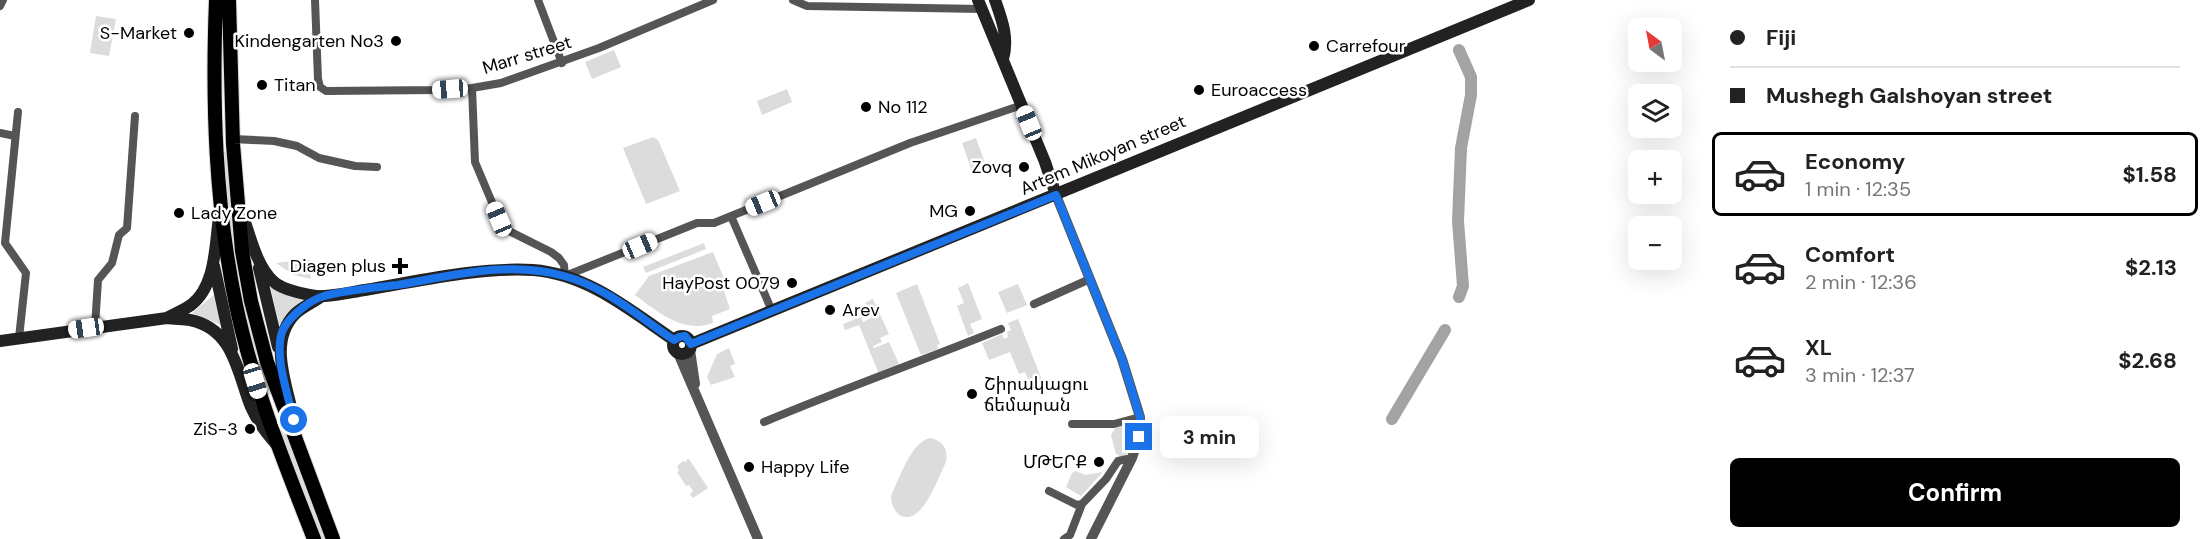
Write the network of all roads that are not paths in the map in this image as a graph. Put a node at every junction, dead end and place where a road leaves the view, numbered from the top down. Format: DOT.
graph roads {
  1 [pos="3,0"];
  2 [pos="216,0"];
  3 [pos="229,0"];
  4 [pos="315,0"];
  5 [pos="538,0"];
  6 [pos="713,0"];
  7 [pos="793,0"];
  8 [pos="995,0"];
  9 [pos="1529,0"];
  10 [pos="980,4"];
  11 [pos="0,6"];
  12 [pos="1003,61"];
  13 [pos="213,63"];
  14 [pos="231,63"];
  15 [pos="562,63"];
  16 [pos="472,88"];
  17 [pos="1022,105"];
  18 [pos="18,112"];
  19 [pos="135,116"];
  20 [pos="0,133"];
  21 [pos="15,136"];
  22 [pos="233,139"];
  23 [pos="215,140"];
  24 [pos="377,167"];
  25 [pos="1056,195"];
  26 [pos="239,207"];
  27 [pos="220,210"];
  28 [pos="731,216"];
  29 [pos="257,256"];
  30 [pos="213,262"];
  31 [pos="565,276"];
  32 [pos="1090,279"];
  33 [pos="322,296"];
  34 [pos="1034,304"];
  35 [pos="772,311"];
  36 [pos="167,318"];
  37 [pos="95,327"];
  38 [pos="1001,329"];
  39 [pos="19,338"];
  40 [pos="0,341"];
  41 [pos="686,349"];
  42 [pos="233,353"];
  43 [pos="279,354"];
  44 [pos="1140,417"];
  45 [pos="288,422"];
  46 [pos="764,422"];
  47 [pos="1072,424"];
  48 [pos="271,428"];
  49 [pos="295,440"];
  50 [pos="278,446"];
  51 [pos="1132,458"];
  52 [pos="1049,492"];
  53 [pos="1082,504"];
  54 [pos="314,539"];
  55 [pos="333,539"];
  56 [pos="758,539"];
  57 [pos="1064,539"];
  58 [pos="1091,539"];
  1 -- 11 [label="street"];
  2 -- 13 [label="main road"];
  3 -- 14 [label="main road"];
  4 -- 16 [label="street, Marr street"];
  5 -- 15 [label="street"];
  6 -- 15 [label="street, Marr street"];
  7 -- 10 [label="street"];
  8 -- 12 [label="main road"];
  9 -- 25 [label="main road, Artem Mikoyan street"];
  10 -- 12 [label="main road"];
  12 -- 17 [label="main road"];
  13 -- 14 [label="main road"];
  13 -- 23 [label="main road"];
  14 -- 22 [label="main road"];
  15 -- 16 [label="street, Marr street"];
  16 -- 31 [label="street"];
  17 -- 25 [label="main road"];
  17 -- 28 [label="street"];
  18 -- 21 [label="street"];
  19 -- 37 [label="street"];
  20 -- 21 [label="street"];
  21 -- 39 [label="street"];
  22 -- 23 [label="main road"];
  22 -- 24 [label="street"];
  22 -- 26 [label="main road"];
  23 -- 27 [label="main road"];
  25 -- 32 [label="street"];
  25 -- 35 [label="main road, Artem Mikoyan street"];
  26 -- 29 [label="main road"];
  26 -- 45 [label="main road"];
  27 -- 30 [label="main road"];
  27 -- 48 [label="main road"];
  28 -- 31 [label="street"];
  28 -- 35 [label="street"];
  29 -- 33 [label="main road"];
  29 -- 43 [label="main road"];
  30 -- 36 [label="main road"];
  30 -- 42 [label="main road"];
  31 -- 33 [label="main road"];
  31 -- 41 [label="main road"];
  32 -- 34 [label="street"];
  32 -- 44 [label="street"];
  33 -- 43 [label="main road"];
  35 -- 41 [label="main road, Artem Mikoyan street"];
  36 -- 37 [label="main road"];
  36 -- 42 [label="main road"];
  37 -- 39 [label="main road"];
  38 -- 46 [label="street"];
  39 -- 40 [label="main road"];
  41 -- 56 [label="street"];
  42 -- 50 [label="main road"];
  43 -- 49 [label="main road"];
  44 -- 47 [label="street"];
  44 -- 51 [label="street"];
  45 -- 48 [label="main road"];
  45 -- 49 [label="main road"];
  48 -- 50 [label="main road"];
  49 -- 55 [label="main road"];
  50 -- 54 [label="main road"];
  51 -- 53 [label="street"];
  51 -- 58 [label="street"];
  52 -- 53 [label="street"];
  53 -- 57 [label="street"];
}
